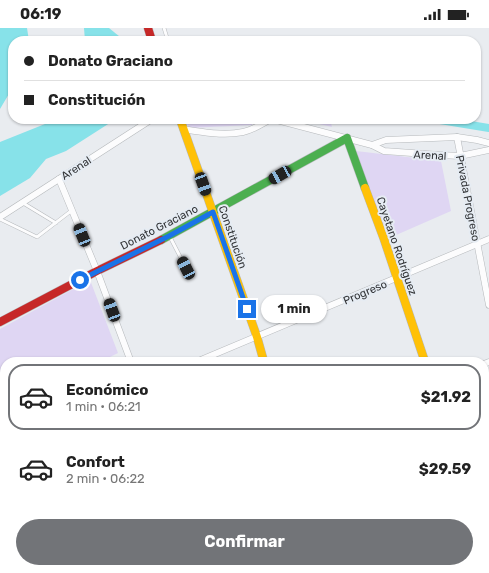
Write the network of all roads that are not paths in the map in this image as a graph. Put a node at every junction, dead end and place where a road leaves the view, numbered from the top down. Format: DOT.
graph roads {
  1 [pos="144,124"];
  2 [pos="182,124"];
  3 [pos="263,124"];
  4 [pos="292,124"];
  5 [pos="183,129"];
  6 [pos="347,138"];
  7 [pos="457,138"];
  8 [pos="489,143"];
  9 [pos="372,145"];
  10 [pos="489,150"];
  11 [pos="460,156"];
  12 [pos="59,179"];
  13 [pos="23,203"];
  14 [pos="72,210"];
  15 [pos="213,212"];
  16 [pos="0,218"];
  17 [pos="56,223"];
  18 [pos="169,236"];
  19 [pos="489,239"];
  20 [pos="477,244"];
  21 [pos="186,268"];
  22 [pos="97,271"];
  23 [pos="397,278"];
  24 [pos="489,305"];
  25 [pos="0,322"];
  26 [pos="257,337"];
  27 [pos="129,357"];
  28 [pos="208,357"];
  29 [pos="263,357"];
  30 [pos="423,357"];
  1 -- 12 [label="street, Arenal"];
  2 -- 5 [label="street, Constitución"];
  3 -- 5 [label="street, Arenal"];
  4 -- 6 [label="street, Arenal"];
  5 -- 15 [label="street, Constitución"];
  6 -- 9 [label="street, Arenal"];
  6 -- 15 [label="street, Donato Graciano"];
  6 -- 23 [label="street, Cayetano Rodríguez"];
  7 -- 8 [label="street, Arenal"];
  7 -- 9 [label="street, Arenal"];
  7 -- 11 [label="street, Privada Progreso"];
  9 -- 11 [label="street, Arenal"];
  10 -- 11 [label="street, Arenal"];
  11 -- 20 [label="street, Privada Progreso"];
  12 -- 13 [label="street, Arenal"];
  12 -- 14 [label="street"];
  13 -- 16 [label="street, Arenal"];
  13 -- 17 [label="lane"];
  14 -- 17 [label="lane"];
  14 -- 22 [label="street"];
  15 -- 18 [label="street, Donato Graciano"];
  15 -- 26 [label="street, Constitución"];
  16 -- 17 [label="lane"];
  18 -- 21 [label="lane"];
  18 -- 22 [label="street, Donato Graciano"];
  19 -- 20 [label="street, Progreso"];
  20 -- 23 [label="street, Progreso"];
  20 -- 24 [label="street, Privada Progreso"];
  22 -- 25 [label="street, Donato Graciano"];
  22 -- 27 [label="street"];
  23 -- 26 [label="street, Progreso"];
  23 -- 30 [label="street, Cayetano Rodríguez"];
  26 -- 28 [label="street, Progreso"];
  26 -- 29 [label="street, Constitución"];
}
